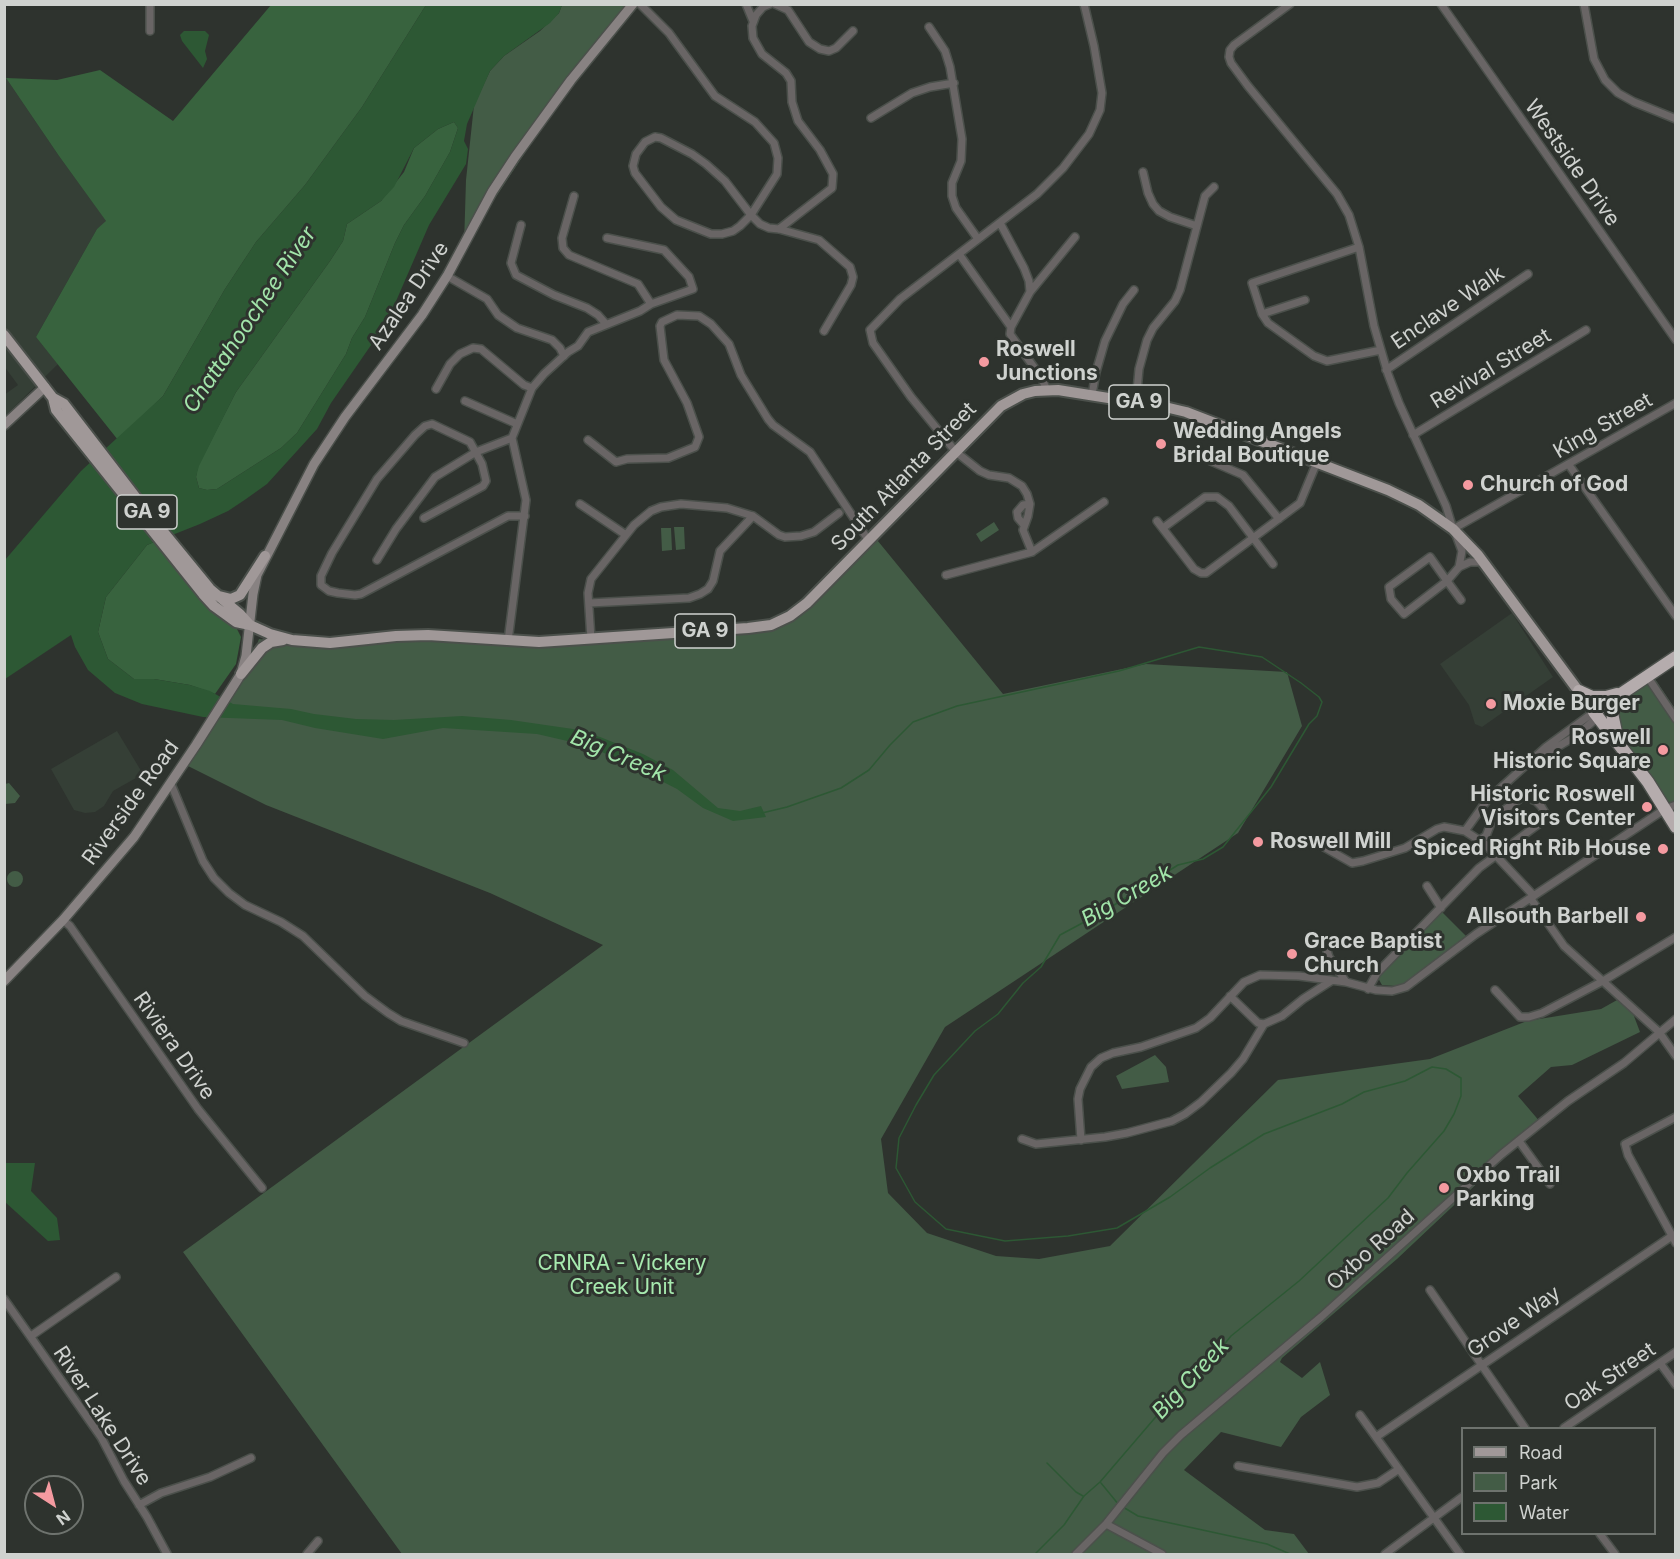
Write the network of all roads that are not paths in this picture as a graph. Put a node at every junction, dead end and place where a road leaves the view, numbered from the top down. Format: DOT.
graph roads {
  1 [pos="150,4"];
  2 [pos="633,4"];
  3 [pos="640,4"];
  4 [pos="746,4"];
  5 [pos="770,4"];
  6 [pos="775,4"];
  7 [pos="1084,4"];
  8 [pos="1290,4"];
  9 [pos="1441,4"];
  10 [pos="1584,4"];
  11 [pos="780,5"];
  12 [pos="753,21"];
  13 [pos="929,27"];
  14 [pos="150,31"];
  15 [pos="853,31"];
  16 [pos="954,84"];
  17 [pos="871,118"];
  18 [pos="1676,118"];
  19 [pos="1143,172"];
  20 [pos="1214,187"];
  21 [pos="574,196"];
  22 [pos="751,214"];
  23 [pos="1000,223"];
  24 [pos="521,225"];
  25 [pos="1197,226"];
  26 [pos="779,229"];
  27 [pos="1075,237"];
  28 [pos="607,238"];
  29 [pos="978,239"];
  30 [pos="1359,247"];
  31 [pos="961,252"];
  32 [pos="1528,274"];
  33 [pos="447,276"];
  34 [pos="1134,290"];
  35 [pos="1030,292"];
  36 [pos="1305,300"];
  37 [pos="651,304"];
  38 [pos="1262,314"];
  39 [pos="606,324"];
  40 [pos="1012,325"];
  41 [pos="1586,330"];
  42 [pos="824,331"];
  43 [pos="4,335"];
  44 [pos="1676,340"];
  45 [pos="1381,350"];
  46 [pos="564,356"];
  47 [pos="1386,370"];
  48 [pos="45,387"];
  49 [pos="532,388"];
  50 [pos="436,389"];
  51 [pos="1047,390"];
  52 [pos="1092,395"];
  53 [pos="465,401"];
  54 [pos="1136,402"];
  55 [pos="1676,403"];
  56 [pos="517,424"];
  57 [pos="4,425"];
  58 [pos="1413,435"];
  59 [pos="512,438"];
  60 [pos="588,440"];
  61 [pos="476,452"];
  62 [pos="956,452"];
  63 [pos="1206,459"];
  64 [pos="1317,462"];
  65 [pos="1569,465"];
  66 [pos="1104,502"];
  67 [pos="580,504"];
  68 [pos="1027,504"];
  69 [pos="839,513"];
  70 [pos="525,516"];
  71 [pos="753,516"];
  72 [pos="424,518"];
  73 [pos="1279,519"];
  74 [pos="1157,521"];
  75 [pos="1022,524"];
  76 [pos="1163,528"];
  77 [pos="1454,530"];
  78 [pos="626,535"];
  79 [pos="1254,538"];
  80 [pos="869,541"];
  81 [pos="1032,552"];
  82 [pos="265,556"];
  83 [pos="377,560"];
  84 [pos="1484,562"];
  85 [pos="1273,564"];
  86 [pos="1459,567"];
  87 [pos="946,575"];
  88 [pos="1447,581"];
  89 [pos="199,583"];
  90 [pos="218,596"];
  91 [pos="1461,600"];
  92 [pos="589,603"];
  93 [pos="1676,616"];
  94 [pos="250,625"];
  95 [pos="591,639"];
  96 [pos="292,640"];
  97 [pos="508,641"];
  98 [pos="1676,657"];
  99 [pos="1676,666"];
  100 [pos="241,674"];
  101 [pos="1651,682"];
  102 [pos="1579,691"];
  103 [pos="1627,691"];
  104 [pos="1616,704"];
  105 [pos="1596,714"];
  106 [pos="1676,719"];
  107 [pos="1618,743"];
  108 [pos="171,784"];
  109 [pos="1670,807"];
  110 [pos="1676,827"];
  111 [pos="1466,831"];
  112 [pos="1479,840"];
  113 [pos="1317,841"];
  114 [pos="1496,856"];
  115 [pos="1426,886"];
  116 [pos="1533,897"];
  117 [pos="1441,908"];
  118 [pos="63,920"];
  119 [pos="1676,937"];
  120 [pos="1324,941"];
  121 [pos="4,981"];
  122 [pos="1332,981"];
  123 [pos="1603,981"];
  124 [pos="1346,982"];
  125 [pos="1368,988"];
  126 [pos="1495,990"];
  127 [pos="1230,996"];
  128 [pos="1676,1018"];
  129 [pos="1263,1024"];
  130 [pos="1659,1032"];
  131 [pos="464,1043"];
  132 [pos="1676,1056"];
  133 [pos="1676,1117"];
  134 [pos="1022,1138"];
  135 [pos="1081,1140"];
  136 [pos="1519,1141"];
  137 [pos="1550,1184"];
  138 [pos="262,1188"];
  139 [pos="1674,1239"];
  140 [pos="116,1276"];
  141 [pos="1430,1290"];
  142 [pos="4,1299"];
  143 [pos="31,1336"];
  144 [pos="1676,1352"];
  145 [pos="1660,1363"];
  146 [pos="1482,1365"];
  147 [pos="1676,1385"];
  148 [pos="1360,1415"];
  149 [pos="1525,1427"];
  150 [pos="1565,1427"];
  151 [pos="1376,1437"];
  152 [pos="251,1458"];
  153 [pos="1238,1466"];
  154 [pos="1399,1469"];
  155 [pos="1461,1498"];
  156 [pos="139,1505"];
  157 [pos="1434,1517"];
  158 [pos="1106,1524"];
  159 [pos="1601,1535"];
  160 [pos="318,1541"];
  161 [pos="167,1554"];
  162 [pos="307,1554"];
  163 [pos="1076,1554"];
  164 [pos="1162,1554"];
  165 [pos="1385,1554"];
  166 [pos="1460,1554"];
  167 [pos="1615,1554"];
  1 -- 14 [label="street"];
  2 -- 33 [label="street, Azalea Drive"];
  3 -- 22 [label="street"];
  4 -- 12 [label="street"];
  5 -- 12 [label="street"];
  6 -- 11 [label="street"];
  7 -- 23 [label="street"];
  8 -- 30 [label="street"];
  9 -- 44 [label="street, Westside Drive"];
  10 -- 18 [label="street"];
  11 -- 15 [label="street"];
  12 -- 26 [label="street"];
  13 -- 16 [label="street"];
  16 -- 17 [label="street"];
  16 -- 29 [label="street"];
  19 -- 25 [label="street"];
  20 -- 25 [label="street"];
  21 -- 37 [label="street"];
  22 -- 22 [label="street"];
  22 -- 26 [label="street"];
  23 -- 29 [label="street"];
  23 -- 35 [label="street"];
  24 -- 39 [label="street"];
  25 -- 54 [label="street"];
  26 -- 42 [label="street"];
  27 -- 35 [label="street"];
  28 -- 37 [label="street"];
  29 -- 31 [label="street"];
  30 -- 38 [label="street"];
  30 -- 45 [label="street"];
  31 -- 40 [label="street"];
  31 -- 62 [label="street"];
  32 -- 47 [label="street, Enclave Walk"];
  33 -- 46 [label="street"];
  33 -- 82 [label="street, Azalea Drive"];
  34 -- 52 [label="street"];
  35 -- 40 [label="street"];
  36 -- 38 [label="street"];
  37 -- 39 [label="street"];
  38 -- 45 [label="street"];
  39 -- 46 [label="street"];
  40 -- 51 [label="street"];
  41 -- 58 [label="street, Revival Street"];
  43 -- 48 [label="main road, GA 9"];
  45 -- 47 [label="street"];
  46 -- 49 [label="street"];
  47 -- 58 [label="street"];
  48 -- 57 [label="street"];
  48 -- 89 [label="main road, GA 9"];
  49 -- 50 [label="street"];
  49 -- 56 [label="street"];
  51 -- 52 [label="main road, South Atlanta Street / GA 9"];
  51 -- 62 [label="main road, South Atlanta Street / GA 9"];
  52 -- 54 [label="main road, South Atlanta Street / GA 9"];
  53 -- 56 [label="street"];
  54 -- 64 [label="main road, South Atlanta Street / GA 9"];
  55 -- 65 [label="street, King Street"];
  56 -- 59 [label="street"];
  58 -- 77 [label="street"];
  59 -- 61 [label="street"];
  59 -- 70 [label="street"];
  60 -- 80 [label="street"];
  61 -- 70 [label="street"];
  61 -- 72 [label="street"];
  61 -- 83 [label="street"];
  62 -- 68 [label="street"];
  62 -- 80 [label="main road, South Atlanta Street / GA 9"];
  63 -- 73 [label="street"];
  64 -- 73 [label="street"];
  64 -- 77 [label="main road, South Atlanta Street / GA 9"];
  65 -- 77 [label="street, King Street"];
  65 -- 93 [label="street"];
  66 -- 81 [label="street"];
  67 -- 78 [label="street"];
  68 -- 75 [label="street"];
  68 -- 75 [label="street"];
  69 -- 71 [label="street"];
  70 -- 97 [label="street"];
  71 -- 78 [label="street"];
  71 -- 92 [label="street"];
  73 -- 79 [label="street"];
  74 -- 76 [label="street"];
  75 -- 81 [label="street"];
  76 -- 79 [label="street"];
  76 -- 79 [label="street"];
  77 -- 84 [label="main road, South Atlanta Street / GA 9"];
  77 -- 86 [label="street"];
  78 -- 92 [label="street"];
  79 -- 85 [label="street"];
  80 -- 95 [label="main road, South Atlanta Street / GA 9"];
  81 -- 87 [label="street"];
  82 -- 90 [label="main road"];
  82 -- 94 [label="street, Azalea Drive"];
  84 -- 86 [label="street"];
  84 -- 102 [label="main road, South Atlanta Street / GA 9"];
  86 -- 88 [label="street"];
  88 -- 88 [label="street"];
  88 -- 91 [label="street"];
  89 -- 90 [label="main road, South Atlanta Street / GA 9"];
  89 -- 94 [label="main road, South Atlanta Street / GA 9"];
  90 -- 94 [label="main road, South Atlanta Street / GA 9"];
  92 -- 95 [label="street"];
  94 -- 96 [label="main road, South Atlanta Street / GA 9"];
  94 -- 100 [label="street, Riverside Road"];
  95 -- 97 [label="main road, South Atlanta Street / GA 9"];
  96 -- 97 [label="main road, South Atlanta Street / GA 9"];
  96 -- 100 [label="main road"];
  98 -- 103 [label="highway"];
  99 -- 101 [label="highway"];
  100 -- 108 [label="street, Riverside Road"];
  101 -- 104 [label="highway"];
  101 -- 106 [label="street"];
  102 -- 103 [label="highway"];
  102 -- 105 [label="main road, South Atlanta Street / GA 9"];
  103 -- 105 [label="highway"];
  104 -- 105 [label="highway"];
  104 -- 107 [label="highway"];
  105 -- 107 [label="highway, GA 9"];
  105 -- 111 [label="street"];
  107 -- 109 [label="highway, GA 9"];
  108 -- 118 [label="street, Riverside Road"];
  108 -- 131 [label="street"];
  109 -- 110 [label="highway, GA 9"];
  109 -- 116 [label="street"];
  111 -- 112 [label="street"];
  111 -- 113 [label="street"];
  112 -- 114 [label="street"];
  112 -- 114 [label="street"];
  114 -- 116 [label="street"];
  114 -- 117 [label="street"];
  115 -- 117 [label="street"];
  116 -- 123 [label="street"];
  116 -- 125 [label="street"];
  117 -- 125 [label="street"];
  118 -- 121 [label="street, Riverside Road"];
  118 -- 138 [label="street, Riviera Drive"];
  119 -- 123 [label="street"];
  120 -- 124 [label="street"];
  122 -- 124 [label="street"];
  122 -- 127 [label="street"];
  122 -- 129 [label="street"];
  123 -- 126 [label="street"];
  123 -- 130 [label="street"];
  124 -- 125 [label="street"];
  127 -- 129 [label="street"];
  127 -- 135 [label="street"];
  128 -- 130 [label="street, Oxbo Road"];
  129 -- 135 [label="street"];
  130 -- 132 [label="street"];
  130 -- 136 [label="street, Oxbo Road"];
  133 -- 139 [label="street"];
  134 -- 135 [label="street"];
  136 -- 137 [label="street"];
  136 -- 158 [label="street, Oxbo Road"];
  139 -- 146 [label="street, Grove Way"];
  140 -- 143 [label="street"];
  141 -- 146 [label="street"];
  142 -- 143 [label="street, River Lake Drive"];
  143 -- 156 [label="street, River Lake Drive"];
  144 -- 145 [label="street, Oak Street"];
  145 -- 147 [label="street"];
  145 -- 150 [label="street, Oak Street"];
  146 -- 149 [label="street"];
  146 -- 151 [label="street, Grove Way"];
  148 -- 151 [label="street"];
  151 -- 154 [label="street"];
  152 -- 156 [label="street"];
  153 -- 154 [label="street"];
  154 -- 157 [label="street"];
  155 -- 157 [label="street"];
  156 -- 161 [label="street, River Lake Drive"];
  157 -- 165 [label="street"];
  157 -- 166 [label="street"];
  158 -- 163 [label="street, Oxbo Road"];
  158 -- 164 [label="street"];
  159 -- 167 [label="street"];
  160 -- 162 [label="street"];
}
